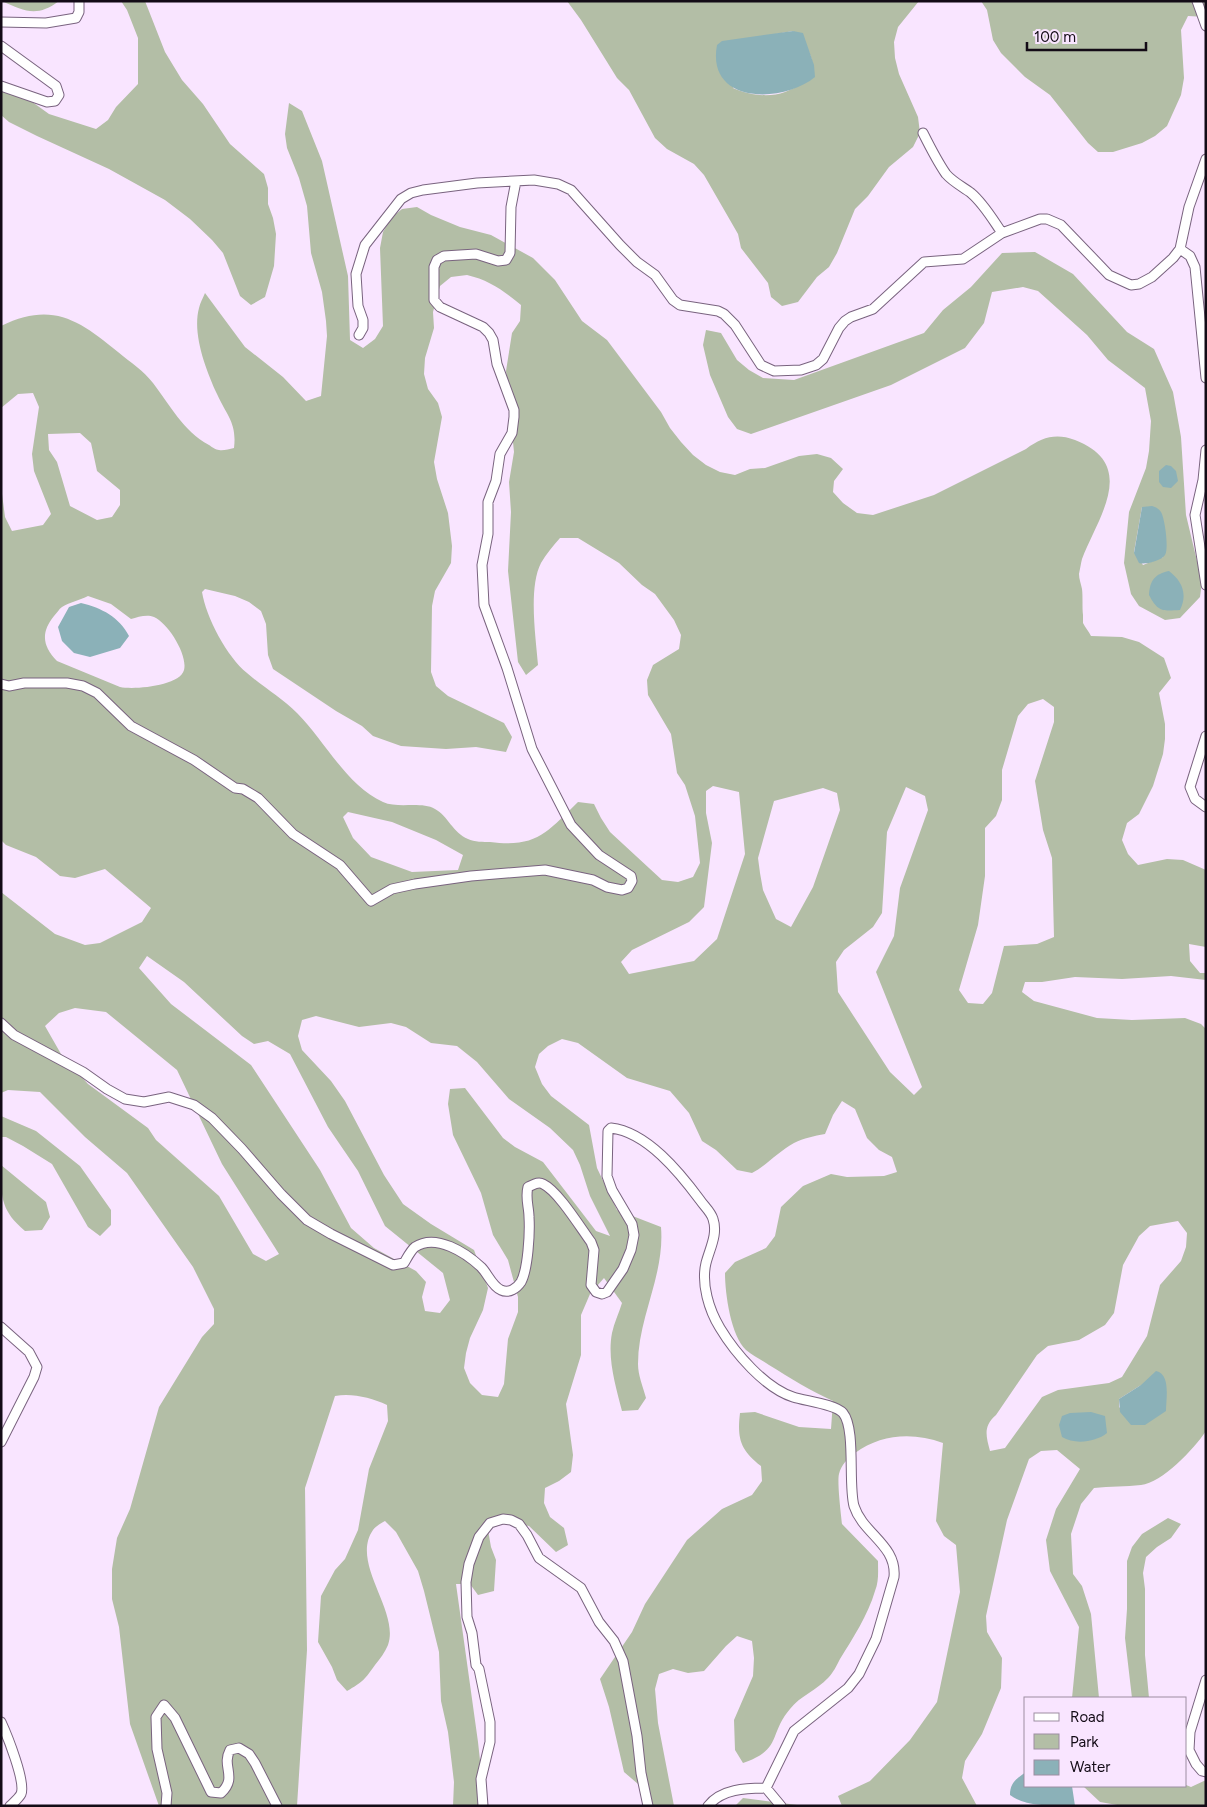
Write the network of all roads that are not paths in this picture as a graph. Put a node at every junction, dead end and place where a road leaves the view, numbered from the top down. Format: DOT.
graph roads {
  1 [pos="79,1"];
  2 [pos="1197,1"];
  3 [pos="1,22"];
  4 [pos="1206,26"];
  5 [pos="1,46"];
  6 [pos="1,86"];
  7 [pos="923,133"];
  8 [pos="1206,159"];
  9 [pos="516,181"];
  10 [pos="1002,233"];
  11 [pos="1180,249"];
  12 [pos="360,335"];
  13 [pos="1206,378"];
  14 [pos="1206,450"];
  15 [pos="1206,585"];
  16 [pos="1,684"];
  17 [pos="1206,736"];
  18 [pos="1206,807"];
  19 [pos="1,1023"];
  20 [pos="1,1327"];
  21 [pos="1,1442"];
  22 [pos="1206,1680"];
  23 [pos="1,1722"];
  24 [pos="1206,1772"];
  25 [pos="766,1788"];
  26 [pos="10,1806"];
  27 [pos="166,1806"];
  28 [pos="276,1806"];
  29 [pos="484,1806"];
  30 [pos="648,1806"];
  31 [pos="708,1806"];
  32 [pos="780,1806"];
  1 -- 3 [label="street"];
  2 -- 4 [label="street"];
  5 -- 6 [label="street"];
  7 -- 10 [label="street"];
  8 -- 11 [label="street"];
  9 -- 10 [label="street"];
  9 -- 12 [label="street"];
  9 -- 16 [label="street"];
  10 -- 11 [label="street"];
  11 -- 13 [label="street"];
  14 -- 15 [label="street"];
  17 -- 18 [label="street"];
  19 -- 25 [label="street"];
  20 -- 21 [label="street"];
  22 -- 24 [label="street"];
  23 -- 26 [label="street"];
  25 -- 31 [label="street"];
  25 -- 32 [label="street"];
  27 -- 28 [label="street"];
  29 -- 30 [label="street"];
}
